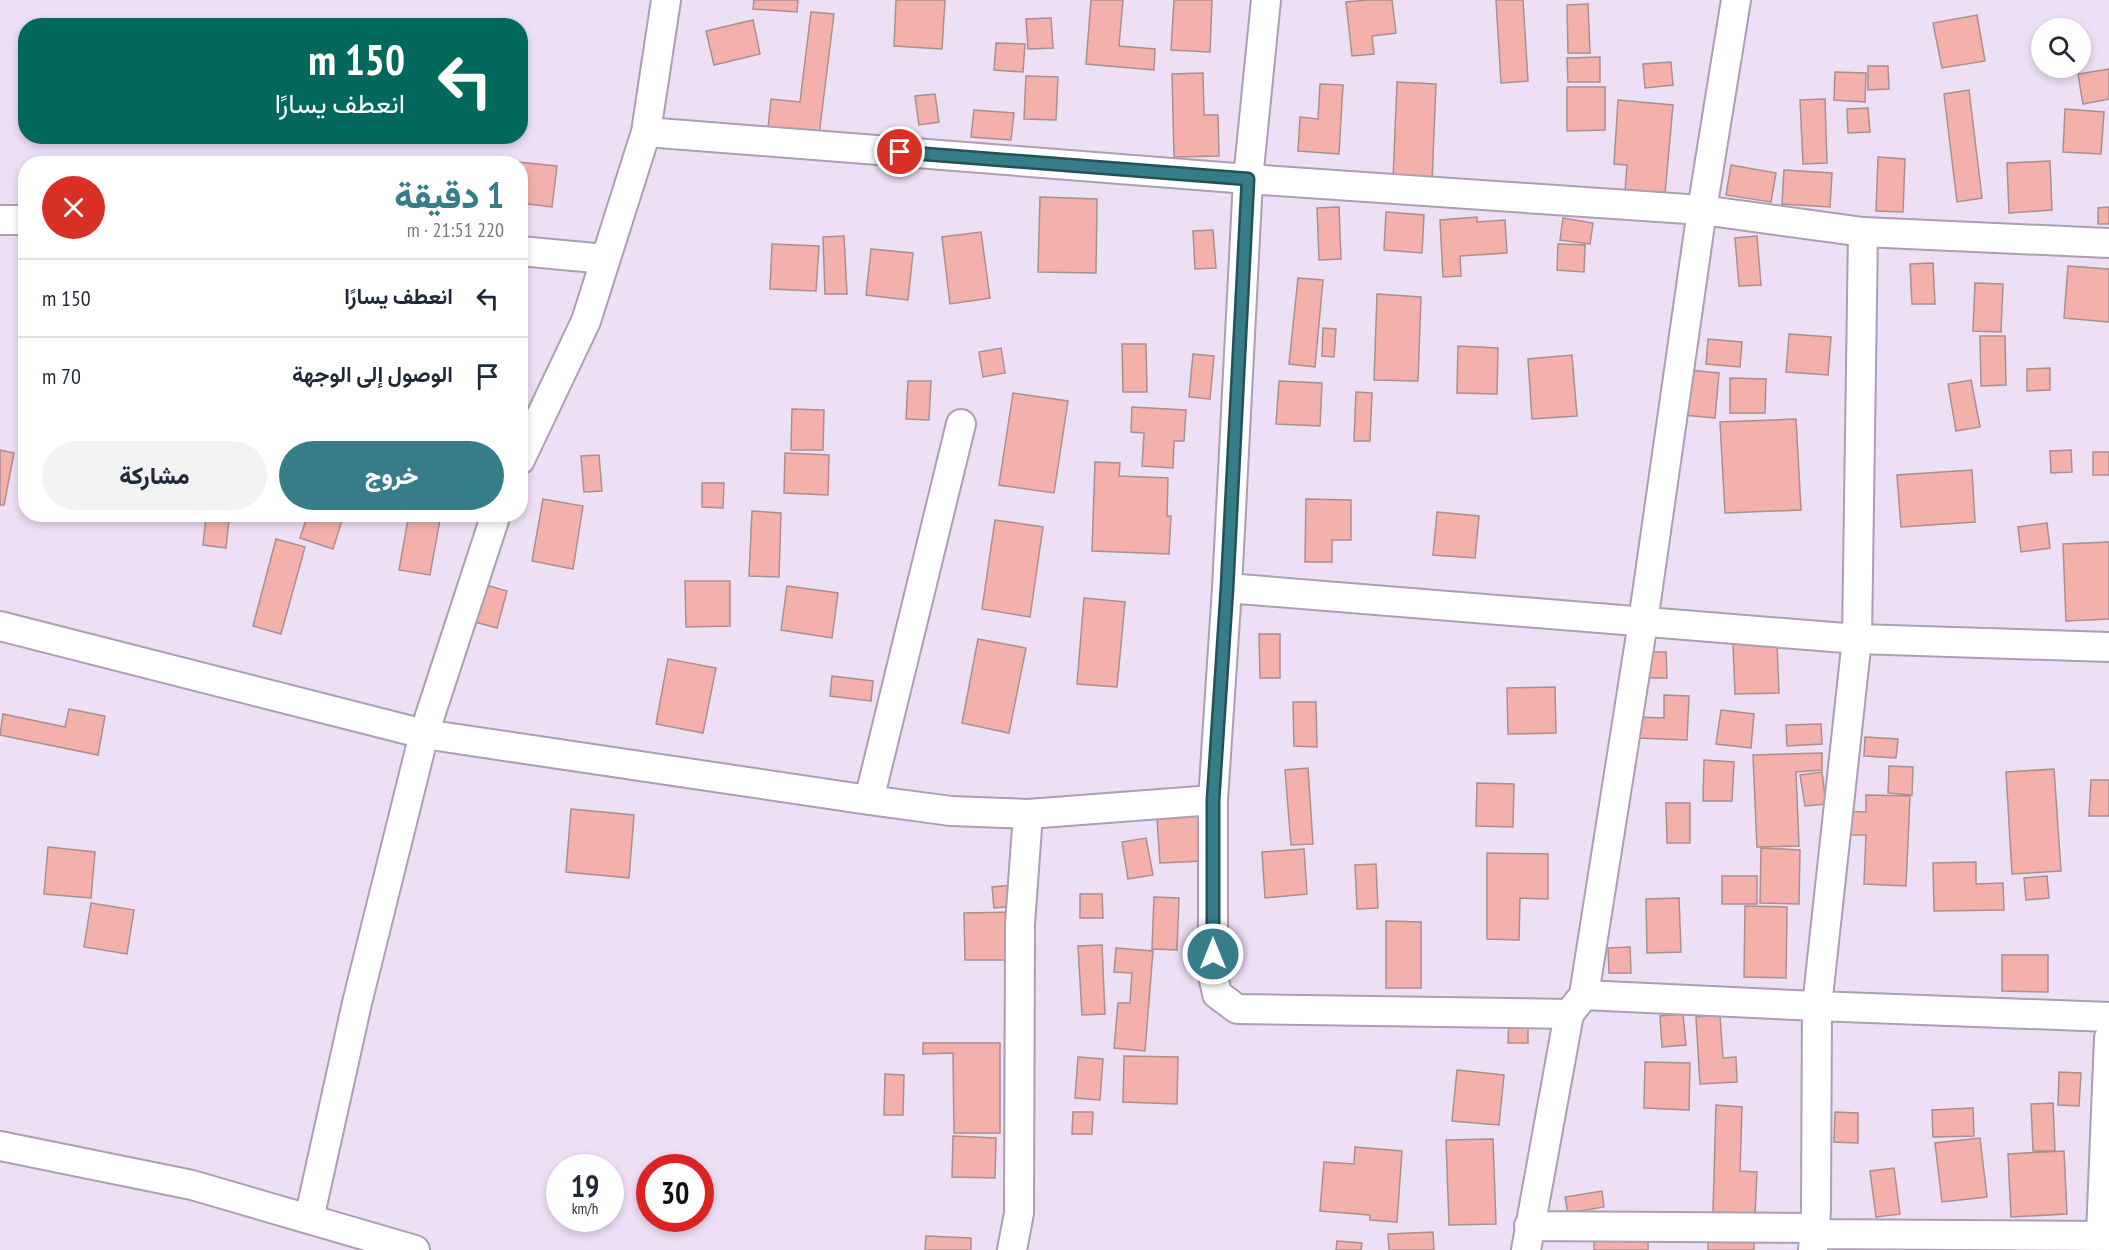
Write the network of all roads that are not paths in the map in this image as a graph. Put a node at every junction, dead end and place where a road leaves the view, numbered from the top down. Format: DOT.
graph roads {
  1 [pos="666,0"];
  2 [pos="1266,0"];
  3 [pos="1736,0"];
  4 [pos="646,132"];
  5 [pos="1248,179"];
  6 [pos="1702,210"];
  7 [pos="0,220"];
  8 [pos="18,220"];
  9 [pos="1863,231"];
  10 [pos="2109,243"];
  11 [pos="528,252"];
  12 [pos="605,259"];
  13 [pos="962,424"];
  14 [pos="528,443"];
  15 [pos="493,522"];
  16 [pos="1227,588"];
  17 [pos="1643,622"];
  18 [pos="0,626"];
  19 [pos="1857,639"];
  20 [pos="2109,647"];
  21 [pos="424,734"];
  22 [pos="869,800"];
  23 [pos="1213,800"];
  24 [pos="1028,814"];
  25 [pos="1576,1004"];
  26 [pos="1817,1006"];
  27 [pos="2109,1017"];
  28 [pos="2109,1038"];
  29 [pos="0,1146"];
  30 [pos="309,1219"];
  31 [pos="2105,1235"];
  32 [pos="1814,1237"];
  33 [pos="1527,1238"];
  34 [pos="415,1250"];
  35 [pos="1012,1250"];
  1 -- 4 [label="street"];
  2 -- 5 [label="street"];
  3 -- 6 [label="street"];
  4 -- 5 [label="street"];
  4 -- 12 [label="street"];
  5 -- 6 [label="street"];
  5 -- 16 [label="street"];
  6 -- 9 [label="street"];
  6 -- 17 [label="street"];
  7 -- 8 [label="street"];
  9 -- 10 [label="street"];
  9 -- 19 [label="street"];
  11 -- 12 [label="street"];
  12 -- 14 [label="street"];
  13 -- 22 [label="street"];
  15 -- 21 [label="street"];
  16 -- 17 [label="street"];
  16 -- 23 [label="street"];
  17 -- 19 [label="street"];
  17 -- 25 [label="street"];
  18 -- 21 [label="street"];
  19 -- 20 [label="street"];
  19 -- 26 [label="street"];
  21 -- 22 [label="street"];
  21 -- 30 [label="street"];
  22 -- 24 [label="street"];
  23 -- 24 [label="street"];
  23 -- 25 [label="street"];
  24 -- 35 [label="street"];
  25 -- 26 [label="street"];
  25 -- 33 [label="street"];
  26 -- 27 [label="street"];
  26 -- 32 [label="street"];
  28 -- 31 [label="street"];
  29 -- 30 [label="street"];
  30 -- 34 [label="street"];
  31 -- 32 [label="street"];
  32 -- 33 [label="street"];
}
